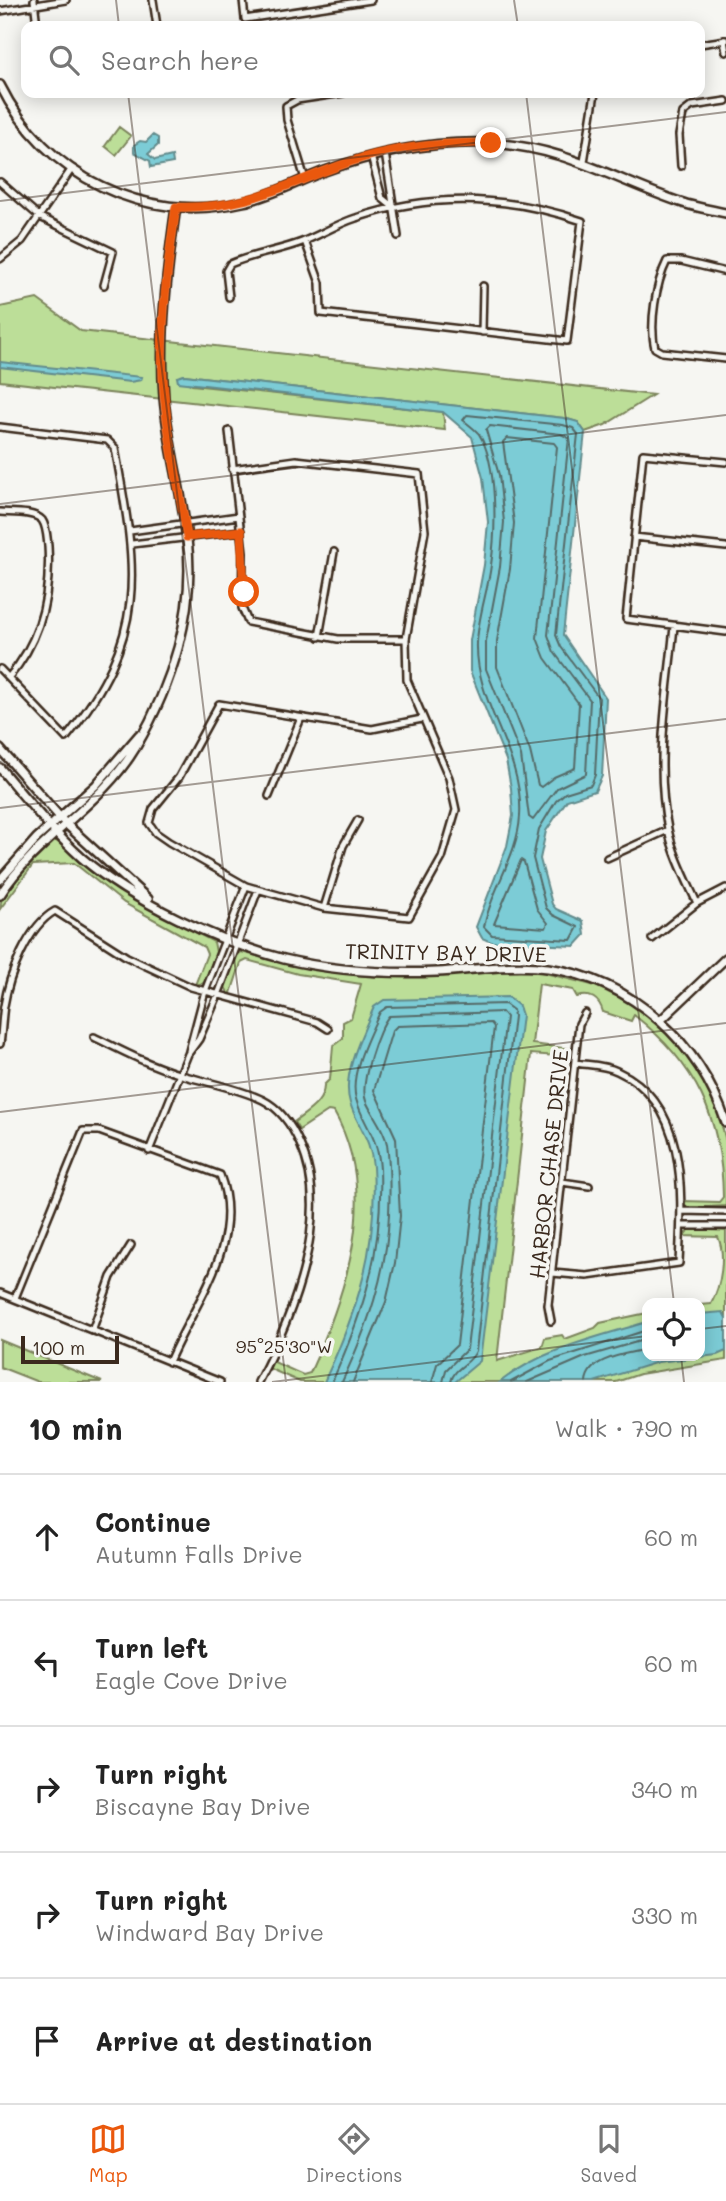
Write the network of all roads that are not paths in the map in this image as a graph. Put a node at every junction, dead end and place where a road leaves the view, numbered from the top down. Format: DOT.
graph roads {
  1 [pos="66,0"];
  2 [pos="153,0"];
  3 [pos="243,0"];
  4 [pos="371,0"];
  5 [pos="338,2"];
  6 [pos="34,3"];
  7 [pos="0,11"];
  8 [pos="36,21"];
  9 [pos="156,21"];
  10 [pos="725,40"];
  11 [pos="705,43"];
  12 [pos="726,52"];
  13 [pos="0,85"];
  14 [pos="310,98"];
  15 [pos="594,98"];
  16 [pos="726,101"];
  17 [pos="385,153"];
  18 [pos="371,156"];
  19 [pos="584,162"];
  20 [pos="681,166"];
  21 [pos="71,170"];
  22 [pos="305,179"];
  23 [pos="0,182"];
  24 [pos="176,207"];
  25 [pos="393,207"];
  26 [pos="726,213"];
  27 [pos="40,217"];
  28 [pos="398,236"];
  29 [pos="305,241"];
  30 [pos="0,259"];
  31 [pos="726,272"];
  32 [pos="104,285"];
  33 [pos="483,286"];
  34 [pos="229,298"];
  35 [pos="482,332"];
  36 [pos="726,359"];
  37 [pos="0,427"];
  38 [pos="229,431"];
  39 [pos="726,462"];
  40 [pos="232,469"];
  41 [pos="0,512"];
  42 [pos="239,516"];
  43 [pos="185,523"];
  44 [pos="130,531"];
  45 [pos="241,531"];
  46 [pos="187,537"];
  47 [pos="635,537"];
  48 [pos="132,544"];
  49 [pos="726,547"];
  50 [pos="334,551"];
  51 [pos="674,626"];
  52 [pos="726,632"];
  53 [pos="319,637"];
  54 [pos="406,639"];
  55 [pos="0,669"];
  56 [pos="9,677"];
  57 [pos="300,718"];
  58 [pos="422,719"];
  59 [pos="0,748"];
  60 [pos="0,768"];
  61 [pos="269,796"];
  62 [pos="62,820"];
  63 [pos="358,820"];
  64 [pos="53,829"];
  65 [pos="668,830"];
  66 [pos="607,858"];
  67 [pos="0,880"];
  68 [pos="246,886"];
  69 [pos="726,888"];
  70 [pos="258,890"];
  71 [pos="0,895"];
  72 [pos="151,902"];
  73 [pos="696,904"];
  74 [pos="324,908"];
  75 [pos="225,939"];
  76 [pos="652,939"];
  77 [pos="237,944"];
  78 [pos="726,958"];
  79 [pos="205,990"];
  80 [pos="218,995"];
  81 [pos="585,1013"];
  82 [pos="661,1020"];
  83 [pos="327,1029"];
  84 [pos="94,1037"];
  85 [pos="0,1044"];
  86 [pos="188,1054"];
  87 [pos="575,1063"];
  88 [pos="180,1075"];
  89 [pos="726,1123"];
  90 [pos="149,1151"];
  91 [pos="562,1182"];
  92 [pos="589,1186"];
  93 [pos="682,1211"];
  94 [pos="726,1212"];
  95 [pos="681,1226"];
  96 [pos="726,1226"];
  97 [pos="131,1245"];
  98 [pos="552,1273"];
  99 [pos="0,1293"];
  100 [pos="15,1298"];
  101 [pos="551,1321"];
  102 [pos="92,1331"];
  103 [pos="169,1362"];
  104 [pos="220,1382"];
  105 [pos="258,1382"];
  1 -- 6 [label="street"];
  2 -- 9 [label="street"];
  3 -- 5 [label="street"];
  4 -- 5 [label="street"];
  6 -- 7 [label="street"];
  6 -- 8 [label="street"];
  10 -- 11 [label="street"];
  10 -- 12 [label="street"];
  13 -- 21 [label="street"];
  14 -- 22 [label="street"];
  15 -- 19 [label="street"];
  16 -- 20 [label="street"];
  17 -- 18 [label="street"];
  17 -- 19 [label="street"];
  17 -- 25 [label="street"];
  18 -- 22 [label="street"];
  18 -- 25 [label="street"];
  19 -- 26 [label="street"];
  21 -- 24 [label="street"];
  21 -- 27 [label="street"];
  22 -- 24 [label="street"];
  23 -- 27 [label="street"];
  24 -- 43 [label="street"];
  25 -- 28 [label="street"];
  25 -- 29 [label="street"];
  25 -- 35 [label="street"];
  27 -- 30 [label="street"];
  27 -- 32 [label="street"];
  29 -- 34 [label="street"];
  29 -- 35 [label="street"];
  31 -- 36 [label="street"];
  33 -- 35 [label="street"];
  37 -- 44 [label="street"];
  38 -- 40 [label="street"];
  39 -- 47 [label="street"];
  40 -- 42 [label="street"];
  40 -- 54 [label="street"];
  41 -- 56 [label="street"];
  42 -- 43 [label="street"];
  42 -- 45 [label="street"];
  43 -- 44 [label="street"];
  43 -- 46 [label="street"];
  44 -- 48 [label="street"];
  45 -- 46 [label="street"];
  45 -- 53 [label="street"];
  46 -- 48 [label="street"];
  46 -- 62 [label="street"];
  47 -- 49 [label="street"];
  47 -- 51 [label="street"];
  48 -- 56 [label="street"];
  50 -- 53 [label="street"];
  51 -- 52 [label="street"];
  51 -- 65 [label="street"];
  53 -- 54 [label="street"];
  54 -- 58 [label="street"];
  55 -- 56 [label="street"];
  57 -- 58 [label="street"];
  57 -- 61 [label="street"];
  57 -- 68 [label="street"];
  58 -- 74 [label="street"];
  59 -- 62 [label="street, TRINITY BAY DRIVE"];
  60 -- 64 [label="street, TRINITY BAY DRIVE"];
  62 -- 64 [label="street"];
  62 -- 72 [label="street, TRINITY BAY DRIVE"];
  63 -- 74 [label="street"];
  64 -- 67 [label="street"];
  64 -- 71 [label="street"];
  64 -- 72 [label="street, TRINITY BAY DRIVE"];
  65 -- 66 [label="street"];
  65 -- 73 [label="street"];
  68 -- 70 [label="street"];
  68 -- 75 [label="street"];
  69 -- 73 [label="street"];
  70 -- 74 [label="street"];
  70 -- 77 [label="street"];
  72 -- 75 [label="street, TRINITY BAY DRIVE"];
  73 -- 76 [label="street"];
  75 -- 77 [label="street, TRINITY BAY DRIVE"];
  75 -- 79 [label="street"];
  77 -- 80 [label="street"];
  77 -- 82 [label="street, TRINITY BAY DRIVE"];
  78 -- 82 [label="street"];
  79 -- 80 [label="street"];
  79 -- 85 [label="street"];
  79 -- 86 [label="street"];
  80 -- 83 [label="street"];
  80 -- 86 [label="street"];
  81 -- 87 [label="street, HARBOR CHASE DRIVE"];
  82 -- 89 [label="street, TRINITY BAY DRIVE"];
  84 -- 88 [label="street"];
  86 -- 88 [label="street"];
  87 -- 91 [label="street, HARBOR CHASE DRIVE"];
  87 -- 93 [label="street"];
  88 -- 90 [label="street"];
  88 -- 105 [label="street"];
  90 -- 100 [label="street"];
  90 -- 103 [label="street"];
  91 -- 92 [label="street"];
  91 -- 98 [label="street, HARBOR CHASE DRIVE"];
  93 -- 94 [label="street"];
  93 -- 95 [label="street"];
  95 -- 96 [label="street"];
  95 -- 98 [label="street"];
  97 -- 102 [label="street"];
  98 -- 101 [label="street, HARBOR CHASE DRIVE"];
  99 -- 100 [label="street"];
  100 -- 102 [label="street"];
  102 -- 103 [label="street"];
  103 -- 104 [label="street"];
}
